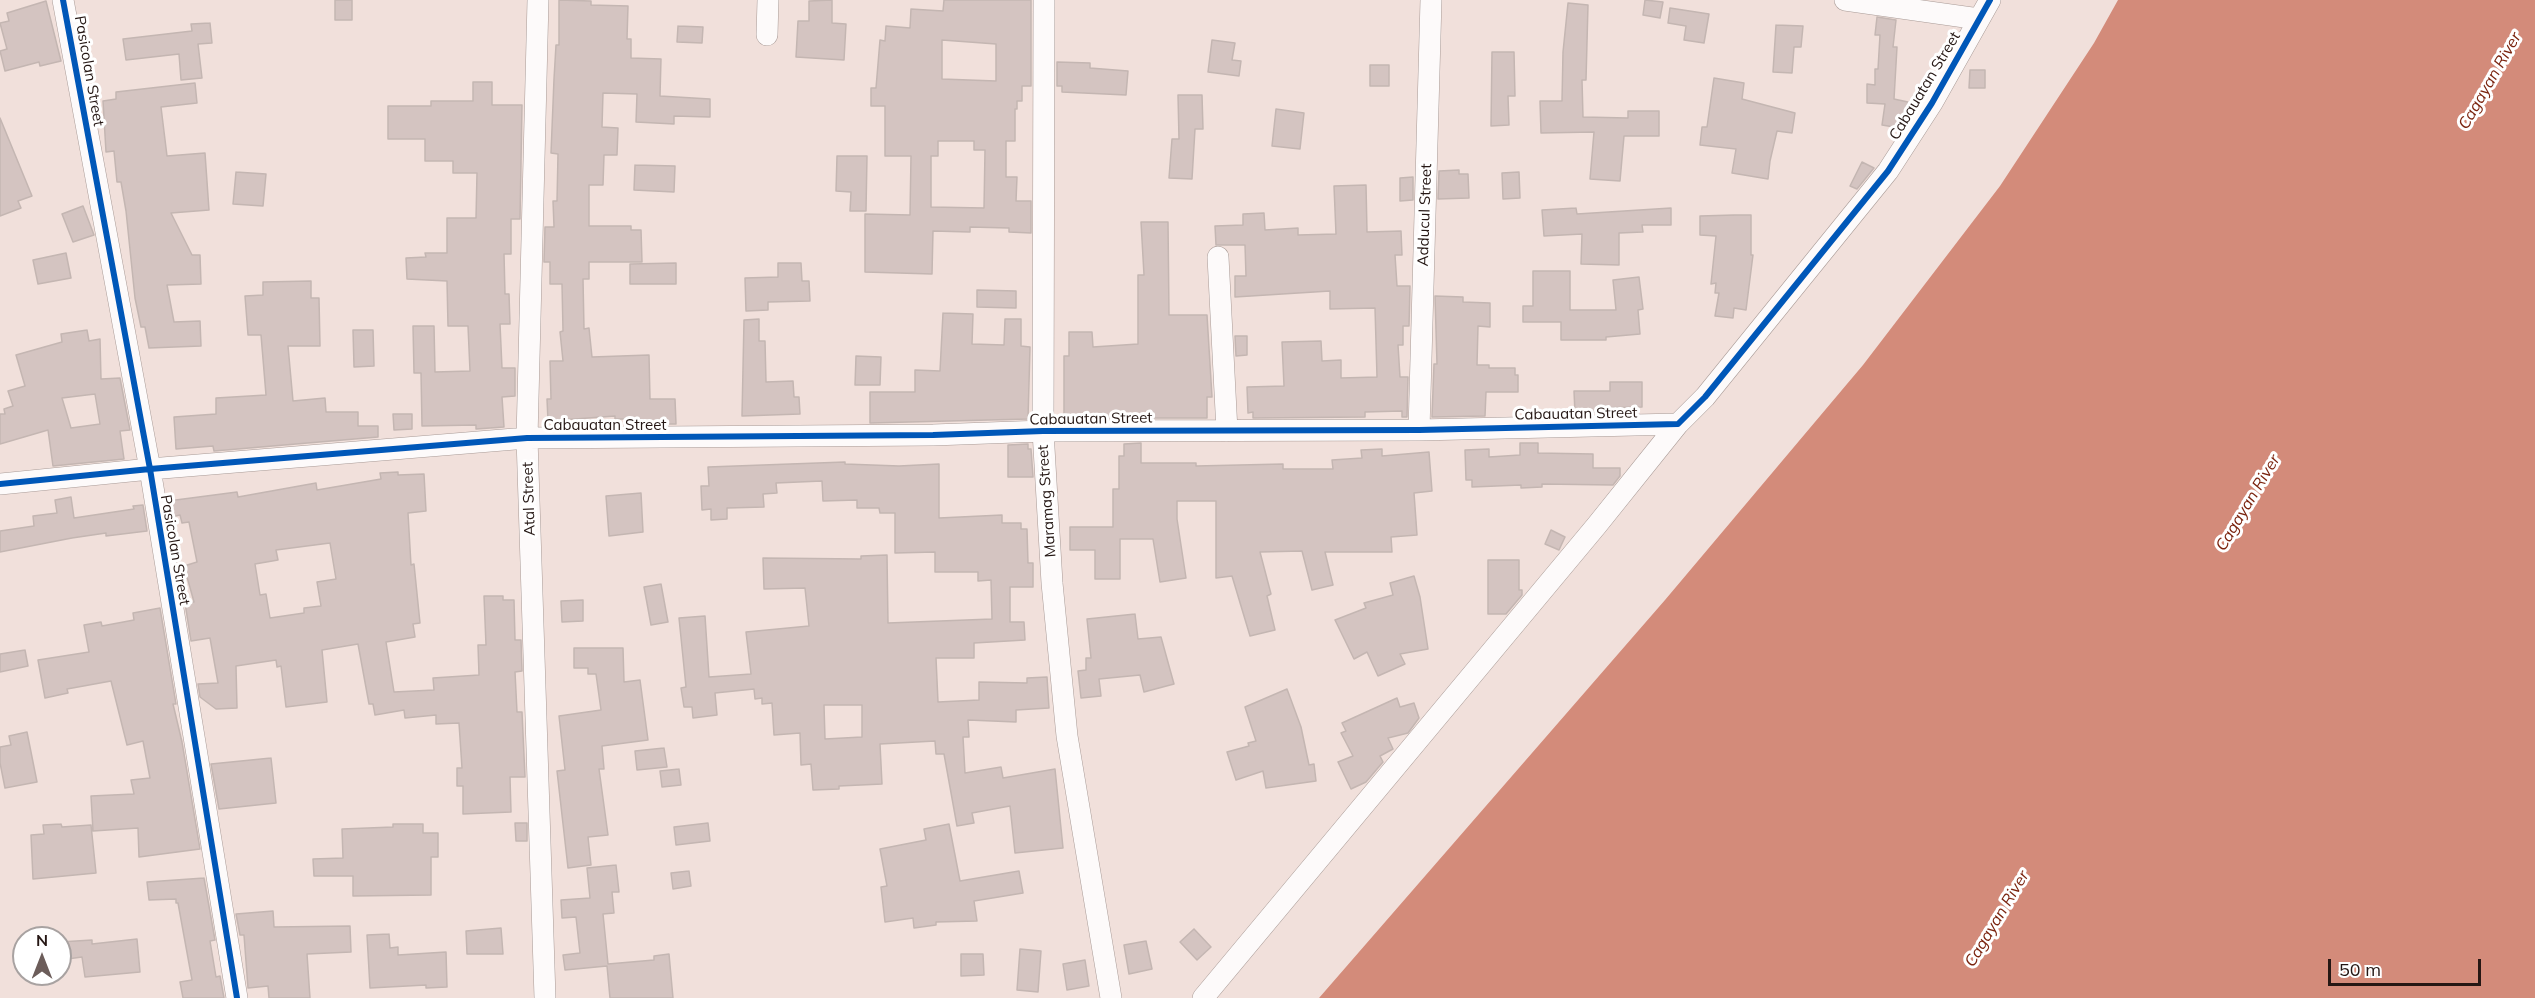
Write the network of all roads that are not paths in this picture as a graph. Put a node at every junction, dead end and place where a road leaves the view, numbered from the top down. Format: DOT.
graph roads {
  1 [pos="63,0"];
  2 [pos="538,0"];
  3 [pos="768,0"];
  4 [pos="1044,0"];
  5 [pos="1431,0"];
  6 [pos="1845,0"];
  7 [pos="1990,0"];
  8 [pos="1979,19"];
  9 [pos="768,35"];
  10 [pos="1218,257"];
  11 [pos="1678,424"];
  12 [pos="1419,430"];
  13 [pos="1043,431"];
  14 [pos="1227,431"];
  15 [pos="526,438"];
  16 [pos="150,469"];
  17 [pos="0,484"];
  18 [pos="237,998"];
  19 [pos="545,998"];
  20 [pos="1111,998"];
  21 [pos="1203,998"];
  1 -- 16 [label="street, Pasicolan Street"];
  2 -- 15 [label="street, Atal Street"];
  3 -- 9 [label="street"];
  4 -- 13 [label="street, Maramag Street"];
  5 -- 12 [label="street, Adducul Street"];
  6 -- 8 [label="street"];
  7 -- 8 [label="street, Cabauatan Street"];
  8 -- 11 [label="street, Cabauatan Street"];
  10 -- 14 [label="street"];
  11 -- 12 [label="street, Cabauatan Street"];
  11 -- 21 [label="street"];
  12 -- 14 [label="street, Cabauatan Street"];
  13 -- 14 [label="street, Cabauatan Street"];
  13 -- 15 [label="street, Cabauatan Street"];
  13 -- 20 [label="street, Maramag Street"];
  15 -- 16 [label="street, Cabauatan Street"];
  15 -- 19 [label="street, Atal Street"];
  16 -- 17 [label="street, Cabauatan Street"];
  16 -- 18 [label="street, Pasicolan Street"];
}
